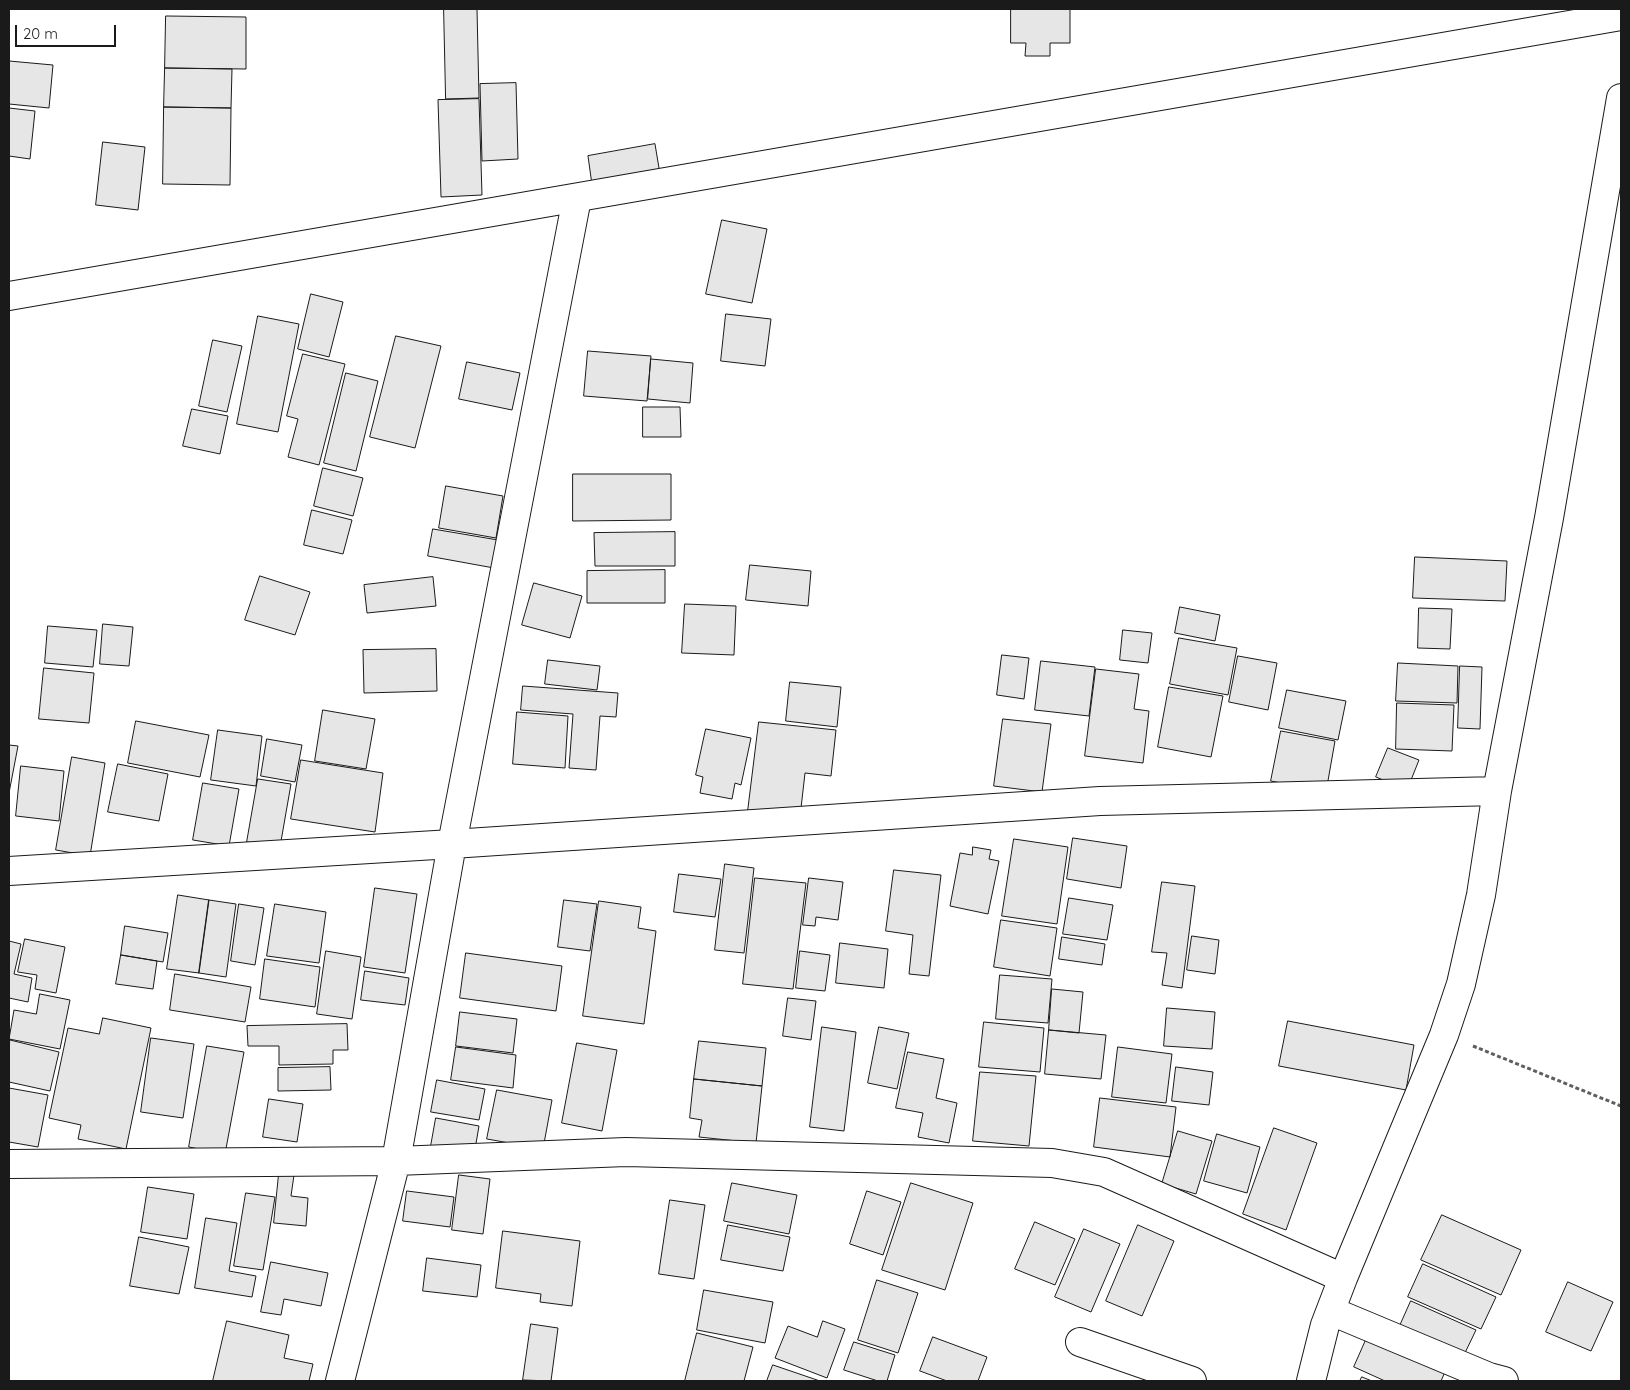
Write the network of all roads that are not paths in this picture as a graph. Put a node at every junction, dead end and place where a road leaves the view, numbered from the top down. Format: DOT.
graph roads {
  1 [pos="1621,16"];
  2 [pos="1621,98"];
  3 [pos="577,198"];
  4 [pos="9,296"];
  5 [pos="1497,791"];
  6 [pos="452,844"];
  7 [pos="9,871"];
  8 [pos="396,1161"];
  9 [pos="9,1164"];
  10 [pos="1344,1278"];
  11 [pos="1331,1310"];
  12 [pos="1080,1342"];
  13 [pos="340,1381"];
  14 [pos="1192,1381"];
  15 [pos="1311,1381"];
  16 [pos="1504,1381"];
  1 -- 3 [label="street"];
  2 -- 5 [label="street"];
  3 -- 4 [label="street"];
  3 -- 6 [label="street"];
  5 -- 6 [label="street"];
  5 -- 10 [label="street"];
  6 -- 7 [label="street"];
  6 -- 8 [label="street"];
  8 -- 9 [label="street"];
  8 -- 10 [label="street"];
  8 -- 13 [label="street"];
  10 -- 11 [label="street"];
  11 -- 15 [label="street"];
  11 -- 16 [label="street"];
  12 -- 14 [label="street"];
}
